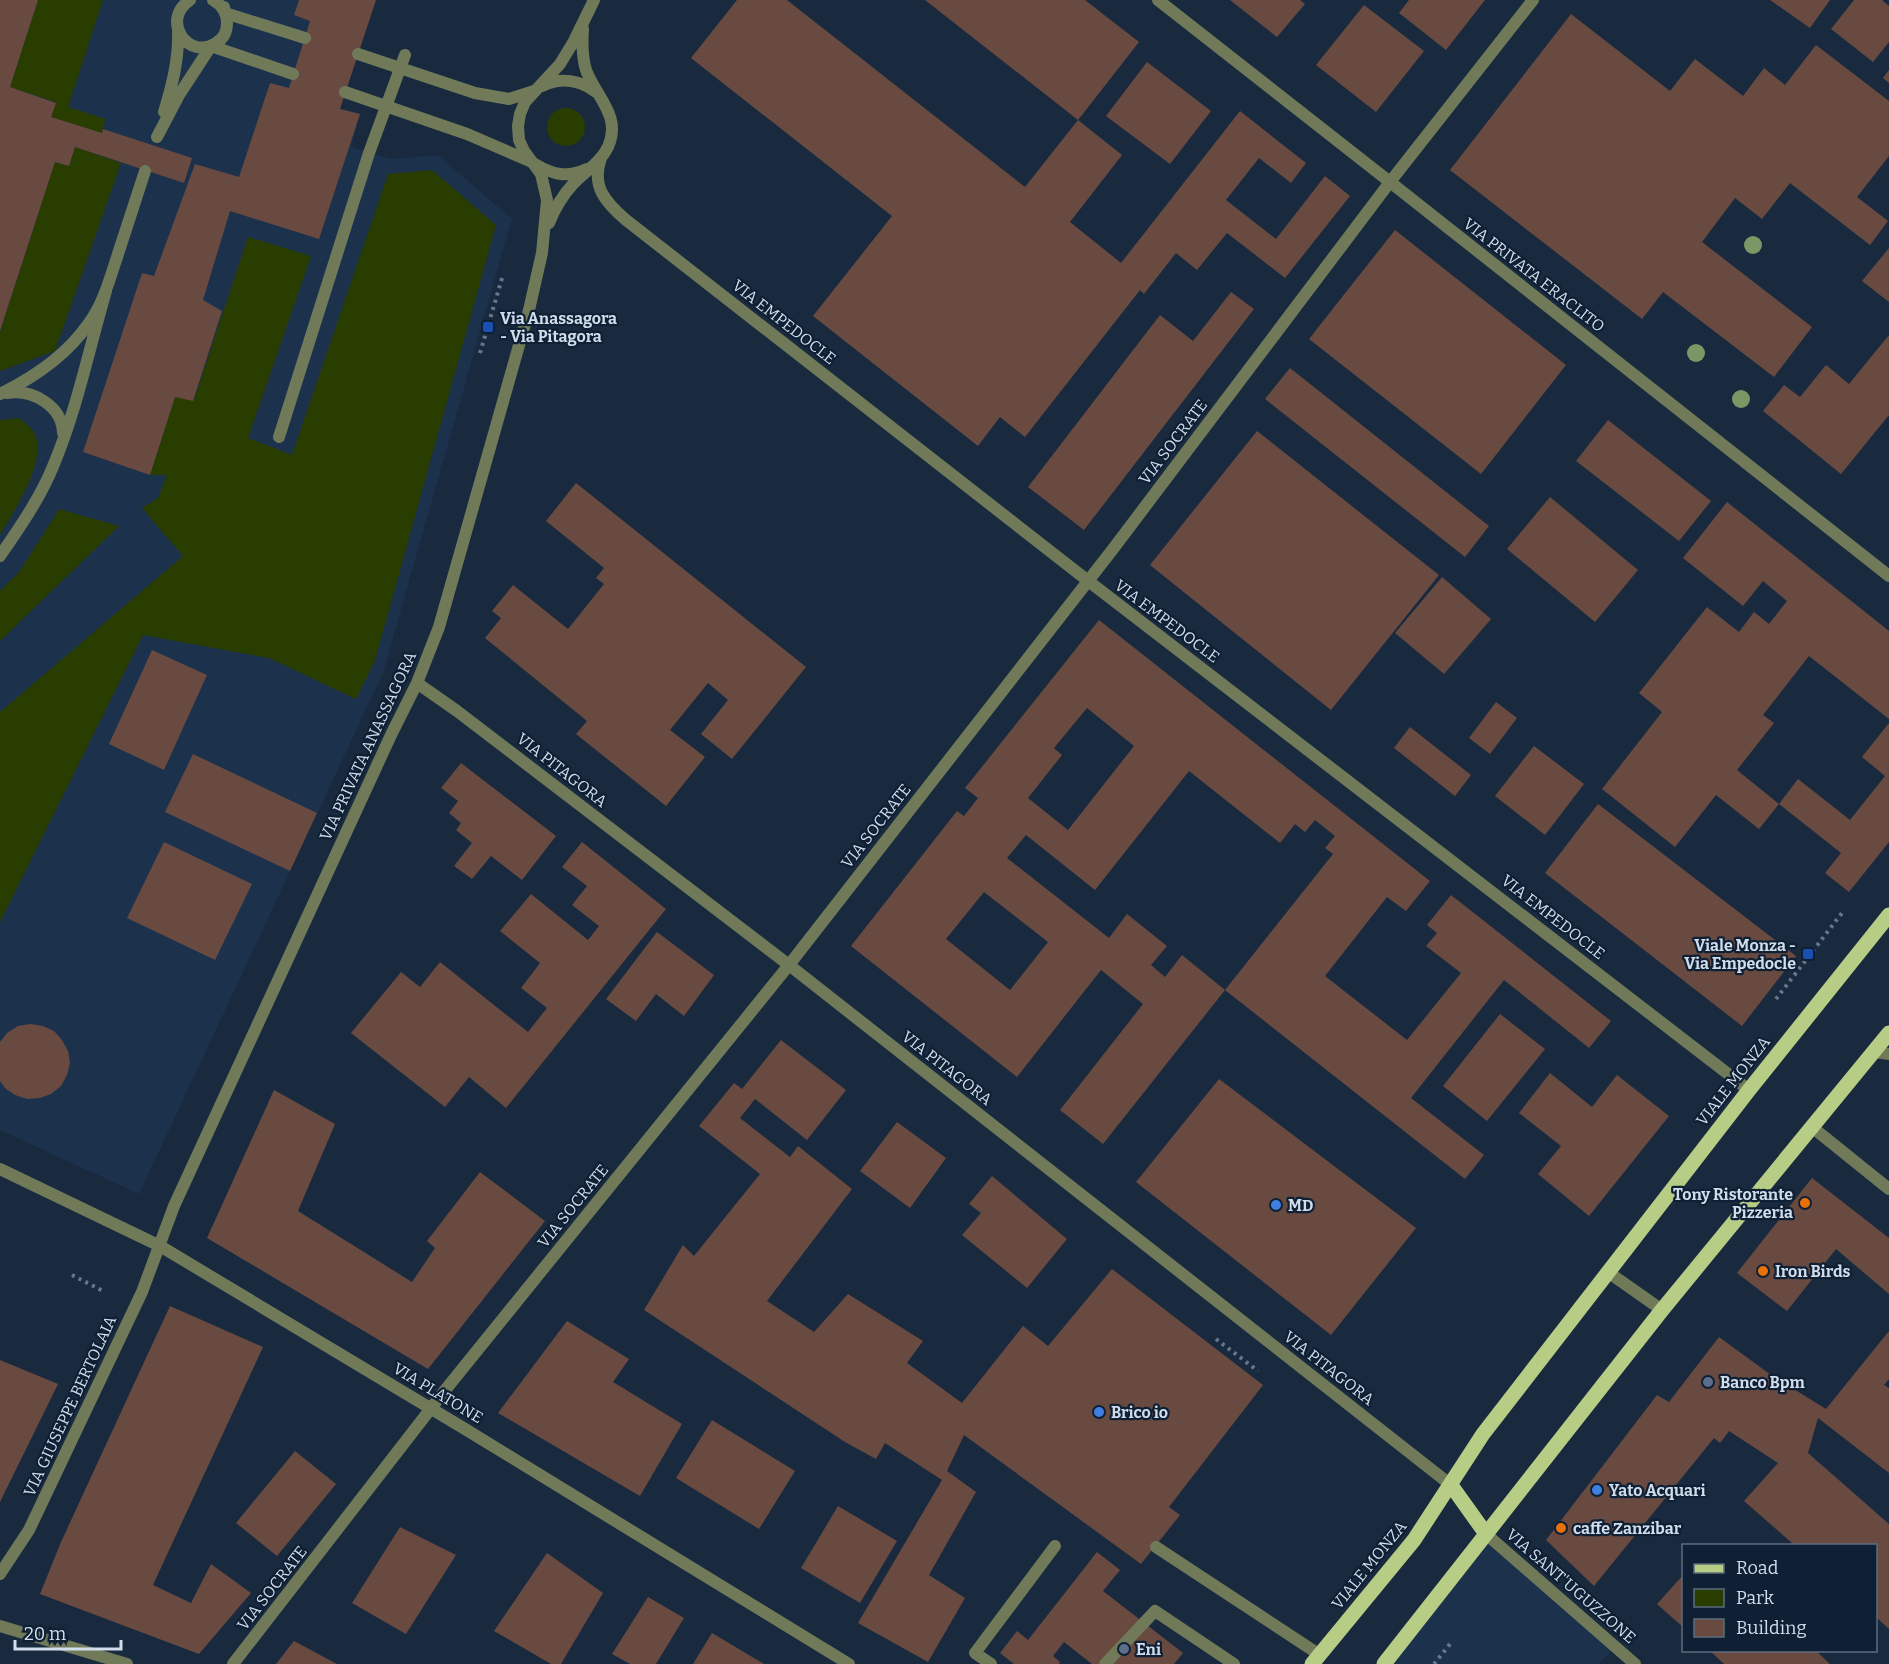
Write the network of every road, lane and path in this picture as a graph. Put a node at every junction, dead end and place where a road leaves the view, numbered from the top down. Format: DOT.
graph roads {
  1 [pos="189,0"];
  2 [pos="213,0"];
  3 [pos="222,0"];
  4 [pos="594,0"];
  5 [pos="1158,0"];
  6 [pos="1533,0"];
  7 [pos="225,13"];
  8 [pos="586,18"];
  9 [pos="178,31"];
  10 [pos="304,38"];
  11 [pos="211,46"];
  12 [pos="358,54"];
  13 [pos="405,55"];
  14 [pos="399,68"];
  15 [pos="293,74"];
  16 [pos="535,91"];
  17 [pos="345,92"];
  18 [pos="606,104"];
  19 [pos="386,106"];
  20 [pos="601,158"];
  21 [pos="533,163"];
  22 [pos="590,168"];
  23 [pos="145,171"];
  24 [pos="1390,182"];
  25 [pos="544,238"];
  26 [pos="503,275"];
  27 [pos="106,291"];
  28 [pos="480,353"];
  29 [pos="0,395"];
  30 [pos="63,436"];
  31 [pos="279,437"];
  32 [pos="0,556"];
  33 [pos="1889,576"];
  34 [pos="1088,580"];
  35 [pos="417,683"];
  36 [pos="1842,913"];
  37 [pos="1889,915"];
  38 [pos="789,965"];
  39 [pos="1776,999"];
  40 [pos="1889,1033"];
  41 [pos="1881,1053"];
  42 [pos="1749,1090"];
  43 [pos="1812,1126"];
  44 [pos="0,1169"];
  45 [pos="1889,1188"];
  46 [pos="160,1246"];
  47 [pos="1608,1272"];
  48 [pos="72,1275"];
  49 [pos="103,1291"];
  50 [pos="1662,1310"];
  51 [pos="1216,1339"];
  52 [pos="1258,1371"];
  53 [pos="431,1408"];
  54 [pos="1451,1485"];
  55 [pos="1486,1534"];
  56 [pos="1055,1546"];
  57 [pos="1156,1547"];
  58 [pos="0,1574"];
  59 [pos="0,1626"];
  60 [pos="1450,1644"];
  61 [pos="1316,1660"];
  62 [pos="127,1664"];
  63 [pos="233,1664"];
  64 [pos="849,1664"];
  65 [pos="991,1664"];
  66 [pos="1105,1664"];
  67 [pos="1234,1664"];
  68 [pos="1384,1664"];
  69 [pos="1434,1664"];
  70 [pos="1635,1664"];
  1 -- 9 [label="street"];
  2 -- 7 [label="street"];
  3 -- 7 [label="street"];
  4 -- 8 [label="street, VIA PRIVATA ANASSAGORA"];
  5 -- 24 [label="street, VIA PRIVATA ERACLITO"];
  6 -- 24 [label="street, VIA SOCRATE"];
  7 -- 10 [label="street"];
  7 -- 11 [label="street"];
  8 -- 16 [label="street, VIA PRIVATA ANASSAGORA"];
  8 -- 18 [label="street, VIA PRIVATA ANASSAGORA"];
  9 -- 11 [label="street"];
  9 -- 11 [label="street"];
  11 -- 15 [label="street"];
  12 -- 14 [label="street"];
  13 -- 14 [label="street"];
  14 -- 16 [label="street"];
  14 -- 19 [label="street"];
  16 -- 18 [label="street"];
  16 -- 21 [label="street, VIA PRIVATA ANASSAGORA"];
  17 -- 19 [label="street, VIA PRIVATA ANASSAGORA"];
  18 -- 20 [label="street, VIA PRIVATA ANASSAGORA"];
  19 -- 21 [label="street, VIA PRIVATA ANASSAGORA"];
  19 -- 31 [label="street"];
  20 -- 22 [label="street, VIA PRIVATA ANASSAGORA"];
  20 -- 34 [label="street, VIA EMPEDOCLE"];
  21 -- 22 [label="street, VIA PRIVATA ANASSAGORA"];
  21 -- 25 [label="street, VIA PRIVATA ANASSAGORA"];
  22 -- 25 [label="street, VIA PRIVATA ANASSAGORA"];
  23 -- 27 [label="street"];
  24 -- 33 [label="street, VIA PRIVATA ERACLITO"];
  24 -- 34 [label="street, VIA SOCRATE"];
  25 -- 35 [label="street, VIA PRIVATA ANASSAGORA"];
  26 -- 28 [label="path"];
  27 -- 29 [label="street"];
  27 -- 30 [label="street"];
  29 -- 30 [label="street"];
  30 -- 32 [label="street"];
  34 -- 38 [label="street, VIA SOCRATE"];
  34 -- 42 [label="street, VIA EMPEDOCLE"];
  35 -- 38 [label="street, VIA PITAGORA"];
  35 -- 46 [label="street, VIA PRIVATA ANASSAGORA"];
  36 -- 39 [label="path"];
  37 -- 42 [label="main road, VIALE MONZA"];
  38 -- 53 [label="street, VIA SOCRATE"];
  38 -- 54 [label="street, VIA PITAGORA"];
  40 -- 41 [label="main road"];
  41 -- 43 [label="main road"];
  42 -- 47 [label="main road, VIALE MONZA"];
  43 -- 45 [label="street"];
  43 -- 50 [label="main road"];
  44 -- 46 [label="street, VIA PLATONE"];
  46 -- 53 [label="street, VIA PLATONE"];
  46 -- 58 [label="street, VIA GIUSEPPE BERTOLAIA"];
  47 -- 50 [label="street"];
  47 -- 54 [label="main road, VIALE MONZA"];
  48 -- 49 [label="path"];
  50 -- 55 [label="main road"];
  51 -- 52 [label="path"];
  53 -- 63 [label="street, VIA SOCRATE"];
  53 -- 64 [label="street, VIA PLATONE"];
  54 -- 55 [label="main road"];
  54 -- 61 [label="main road, VIALE MONZA"];
  55 -- 68 [label="main road"];
  55 -- 70 [label="street, VIA SANT'UGUZZONE"];
  56 -- 65 [label="street"];
  57 -- 61 [label="street"];
  59 -- 62 [label="street"];
  60 -- 69 [label="path"];
  66 -- 67 [label="street"];
}
